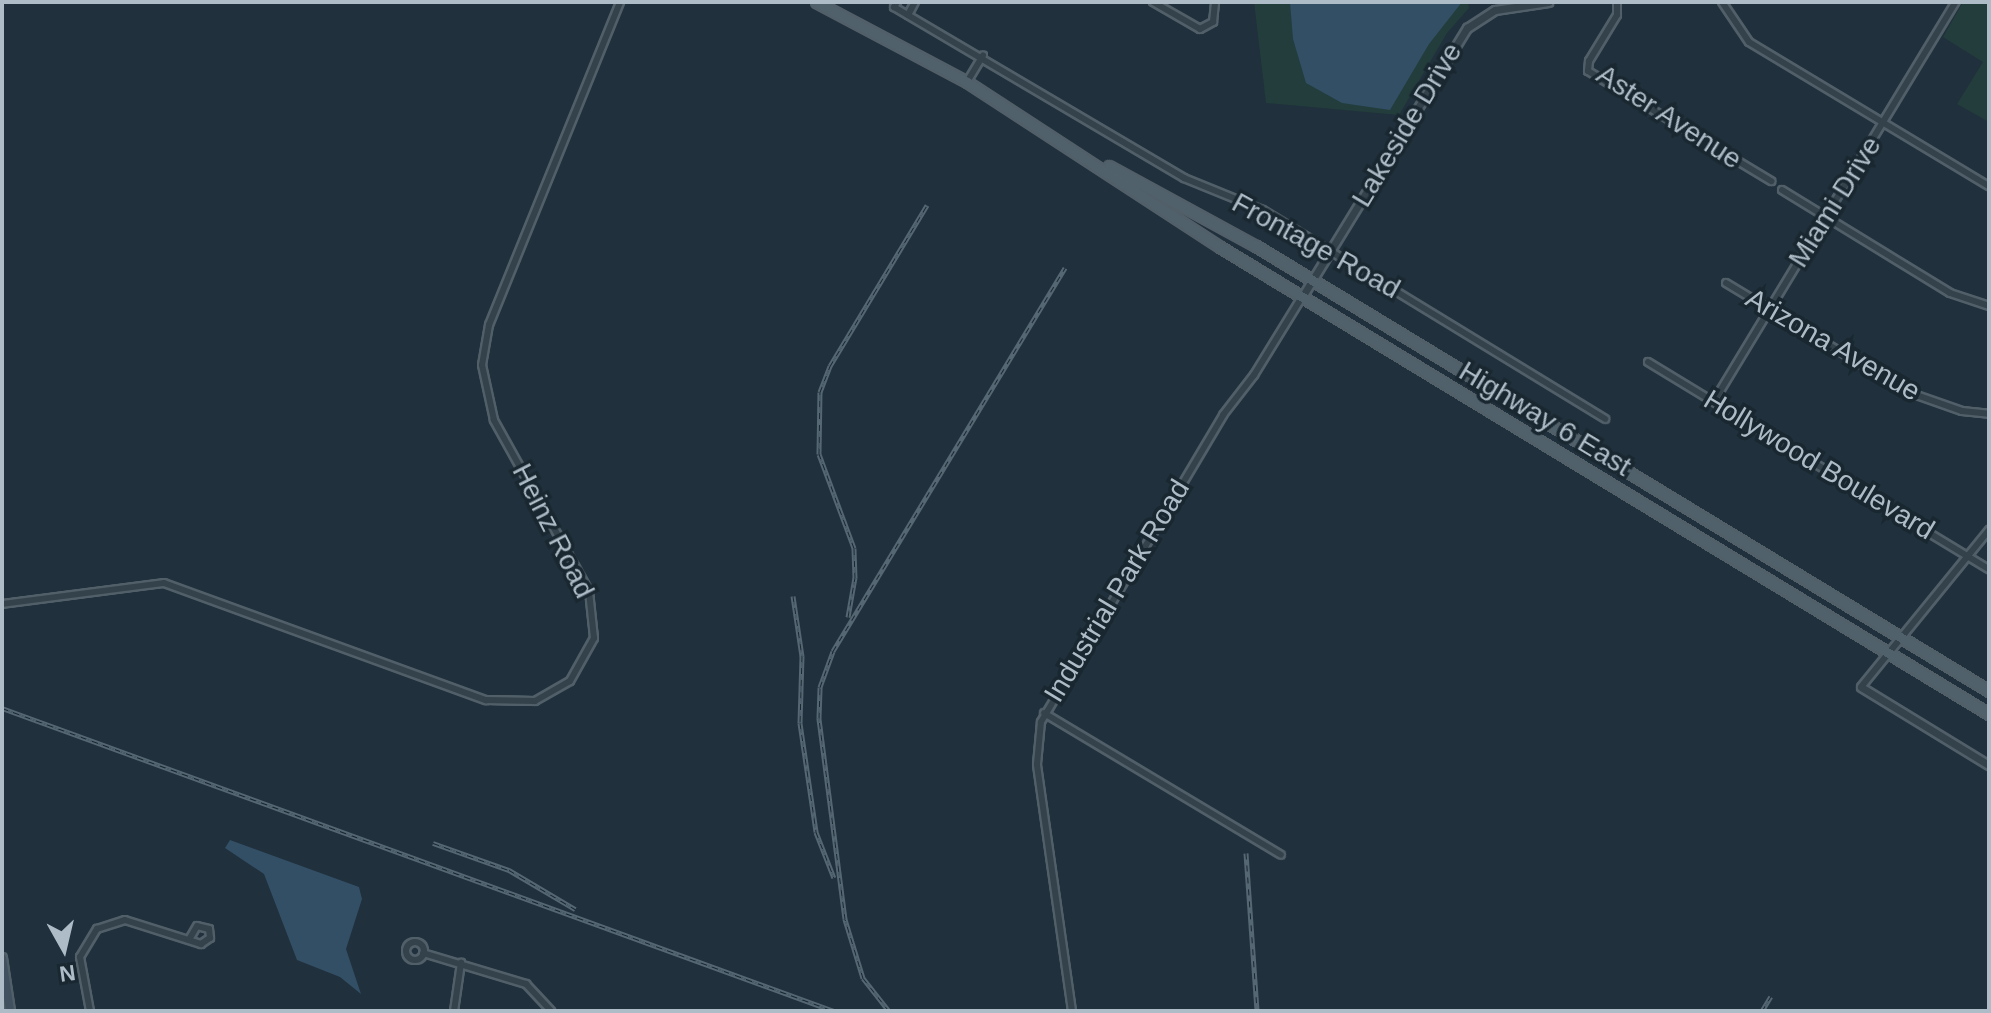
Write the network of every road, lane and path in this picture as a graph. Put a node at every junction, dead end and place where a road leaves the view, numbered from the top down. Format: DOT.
graph roads {
  1 [pos="620,2"];
  2 [pos="816,2"];
  3 [pos="915,2"];
  4 [pos="1153,2"];
  5 [pos="1215,2"];
  6 [pos="1548,2"];
  7 [pos="1617,2"];
  8 [pos="1722,2"];
  9 [pos="1956,2"];
  10 [pos="1513,4"];
  11 [pos="896,5"];
  12 [pos="908,15"];
  13 [pos="983,55"];
  14 [pos="967,82"];
  15 [pos="1884,122"];
  16 [pos="1084,154"];
  17 [pos="1771,181"];
  18 [pos="1989,186"];
  19 [pos="1782,190"];
  20 [pos="1826,217"];
  21 [pos="1331,251"];
  22 [pos="1312,281"];
  23 [pos="1726,283"];
  24 [pos="1302,297"];
  25 [pos="1989,306"];
  26 [pos="1769,310"];
  27 [pos="1648,362"];
  28 [pos="1714,401"];
  29 [pos="1989,414"];
  30 [pos="1605,419"];
  31 [pos="1989,530"];
  32 [pos="1966,555"];
  33 [pos="1989,569"];
  34 [pos="2,604"];
  35 [pos="1901,638"];
  36 [pos="1889,654"];
  37 [pos="1861,687"];
  38 [pos="1989,691"];
  39 [pos="1044,713"];
  40 [pos="1989,714"];
  41 [pos="1989,765"];
  42 [pos="1281,855"];
  43 [pos="189,940"];
  44 [pos="423,953"];
  45 [pos="2,958"];
  46 [pos="461,963"];
  47 [pos="10,1011"];
  48 [pos="90,1011"];
  49 [pos="454,1011"];
  50 [pos="551,1011"];
  51 [pos="1072,1011"];
  1 -- 34 [label="street, Heinz Road"];
  2 -- 14 [label="main road, Highway 6 East"];
  3 -- 12 [label="street"];
  4 -- 5 [label="street"];
  6 -- 10 [label="street, Lakeside Drive"];
  7 -- 17 [label="street, Aster Avenue"];
  8 -- 15 [label="street"];
  9 -- 15 [label="street, Miami Drive"];
  10 -- 21 [label="street, Lakeside Drive"];
  11 -- 12 [label="street, Frontage Road"];
  12 -- 13 [label="street, Frontage Road"];
  13 -- 14 [label="street"];
  13 -- 21 [label="street, Frontage Road"];
  14 -- 16 [label="main road, Highway 6 East"];
  15 -- 18 [label="street"];
  15 -- 20 [label="street, Miami Drive"];
  16 -- 22 [label="main road, Highway 6 East"];
  16 -- 24 [label="main road, Highway 6 East"];
  19 -- 20 [label="street"];
  20 -- 25 [label="street"];
  20 -- 26 [label="street, Miami Drive"];
  21 -- 22 [label="street, Lakeside Drive"];
  21 -- 30 [label="street, Frontage Road"];
  22 -- 24 [label="street, Lakeside Drive"];
  22 -- 35 [label="main road, Highway 6 East"];
  23 -- 26 [label="street, Arizona Avenue"];
  24 -- 36 [label="main road, Highway 6 East"];
  24 -- 39 [label="street, Industrial Park Road"];
  26 -- 28 [label="street, Miami Drive"];
  26 -- 29 [label="street, Arizona Avenue"];
  27 -- 28 [label="street, Hollywood Boulevard"];
  28 -- 32 [label="street, Hollywood Boulevard"];
  31 -- 32 [label="street"];
  32 -- 33 [label="street, Hollywood Boulevard"];
  32 -- 35 [label="street"];
  35 -- 36 [label="street"];
  35 -- 38 [label="main road, Highway 6 East"];
  36 -- 37 [label="street"];
  36 -- 40 [label="main road, Highway 6 East"];
  37 -- 41 [label="street"];
  39 -- 42 [label="street"];
  39 -- 51 [label="street, Industrial Park Road"];
  43 -- 48 [label="street"];
  44 -- 46 [label="street"];
  45 -- 47 [label="main road"];
  46 -- 49 [label="street"];
  46 -- 50 [label="street"];
}
